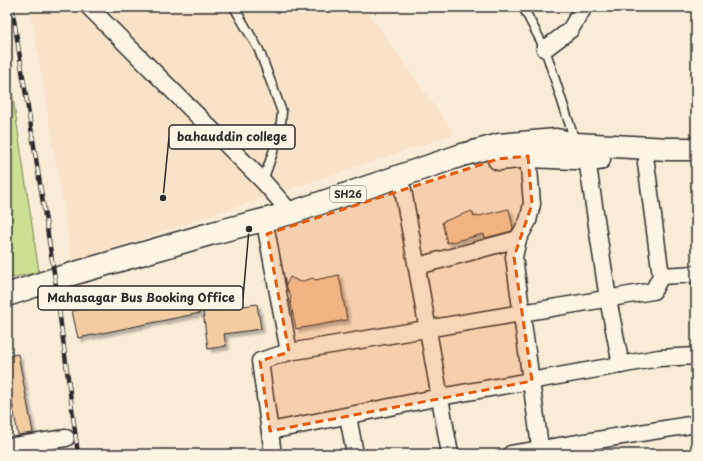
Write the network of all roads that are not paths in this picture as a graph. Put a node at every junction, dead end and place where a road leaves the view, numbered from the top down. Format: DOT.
graph roads {
  1 [pos="89,7"];
  2 [pos="234,7"];
  3 [pos="523,7"];
  4 [pos="584,7"];
  5 [pos="545,48"];
  6 [pos="696,149"];
  7 [pos="581,151"];
  8 [pos="528,156"];
  9 [pos="696,162"];
  10 [pos="646,163"];
  11 [pos="263,181"];
  12 [pos="403,190"];
  13 [pos="291,213"];
  14 [pos="267,234"];
  15 [pos="518,239"];
  16 [pos="418,266"];
  17 [pos="696,274"];
  18 [pos="661,276"];
  19 [pos="7,295"];
  20 [pos="608,299"];
  21 [pos="7,309"];
  22 [pos="522,313"];
  23 [pos="428,328"];
  24 [pos="289,352"];
  25 [pos="696,356"];
  26 [pos="621,365"];
  27 [pos="532,381"];
  28 [pos="440,397"];
  29 [pos="348,416"];
  30 [pos="696,424"];
  31 [pos="270,431"];
  32 [pos="66,438"];
  33 [pos="7,447"];
  34 [pos="541,452"];
  35 [pos="273,454"];
  36 [pos="355,454"];
  37 [pos="450,454"];
  38 [pos="511,454"];
  1 -- 11 [label="street"];
  2 -- 11 [label="lane"];
  3 -- 5 [label="lane"];
  4 -- 5 [label="street"];
  5 -- 7 [label="lane"];
  6 -- 7 [label="main road, SH26"];
  7 -- 8 [label="main road, SH26"];
  7 -- 10 [label="main road, SH26"];
  7 -- 13 [label="main road, SH26"];
  7 -- 20 [label="street"];
  8 -- 12 [label="main road, SH26"];
  8 -- 15 [label="street"];
  9 -- 10 [label="main road, SH26"];
  10 -- 18 [label="street"];
  11 -- 13 [label="street"];
  12 -- 14 [label="main road, SH26"];
  12 -- 16 [label="street"];
  13 -- 19 [label="main road, SH26"];
  14 -- 21 [label="main road, SH26"];
  14 -- 24 [label="street"];
  15 -- 16 [label="street"];
  15 -- 22 [label="street"];
  16 -- 23 [label="street"];
  17 -- 18 [label="street"];
  18 -- 20 [label="street"];
  20 -- 22 [label="street"];
  20 -- 26 [label="street"];
  22 -- 23 [label="street"];
  22 -- 27 [label="street"];
  23 -- 24 [label="street"];
  23 -- 28 [label="street"];
  24 -- 31 [label="street"];
  25 -- 26 [label="street"];
  26 -- 27 [label="street"];
  27 -- 28 [label="street"];
  27 -- 34 [label="street"];
  28 -- 29 [label="street"];
  28 -- 37 [label="street"];
  29 -- 31 [label="street"];
  29 -- 36 [label="street"];
  30 -- 34 [label="street"];
  31 -- 35 [label="street"];
  32 -- 33 [label="street"];
  34 -- 38 [label="street"];
}
